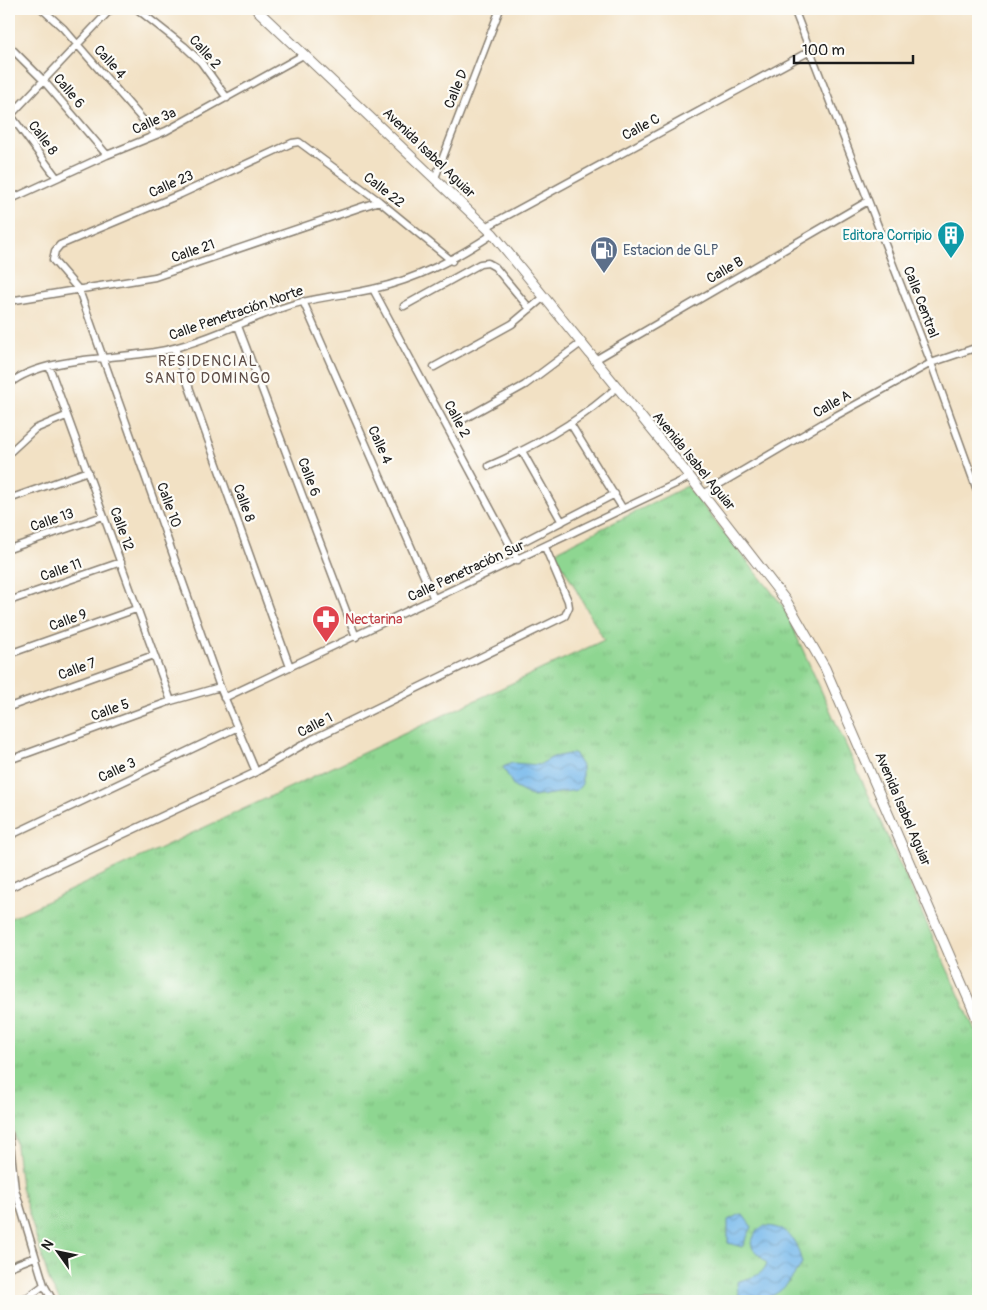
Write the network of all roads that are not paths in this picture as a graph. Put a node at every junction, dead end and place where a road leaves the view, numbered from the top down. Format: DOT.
graph roads {
  1 [pos="42,9"];
  2 [pos="111,9"];
  3 [pos="136,9"];
  4 [pos="256,9"];
  5 [pos="500,9"];
  6 [pos="794,9"];
  7 [pos="77,44"];
  8 [pos="9,46"];
  9 [pos="810,51"];
  10 [pos="305,54"];
  11 [pos="43,80"];
  12 [pos="227,98"];
  13 [pos="9,115"];
  14 [pos="156,135"];
  15 [pos="299,142"];
  16 [pos="107,155"];
  17 [pos="57,178"];
  18 [pos="435,178"];
  19 [pos="9,200"];
  20 [pos="868,201"];
  21 [pos="379,202"];
  22 [pos="489,231"];
  23 [pos="55,251"];
  24 [pos="452,260"];
  25 [pos="373,289"];
  26 [pos="79,290"];
  27 [pos="544,297"];
  28 [pos="9,301"];
  29 [pos="303,301"];
  30 [pos="404,306"];
  31 [pos="530,309"];
  32 [pos="238,326"];
  33 [pos="581,343"];
  34 [pos="978,347"];
  35 [pos="175,348"];
  36 [pos="103,358"];
  37 [pos="595,360"];
  38 [pos="931,363"];
  39 [pos="48,366"];
  40 [pos="434,367"];
  41 [pos="9,384"];
  42 [pos="617,387"];
  43 [pos="66,416"];
  44 [pos="462,420"];
  45 [pos="570,423"];
  46 [pos="522,450"];
  47 [pos="9,453"];
  48 [pos="489,466"];
  49 [pos="88,471"];
  50 [pos="690,477"];
  51 [pos="978,493"];
  52 [pos="615,494"];
  53 [pos="703,494"];
  54 [pos="9,499"];
  55 [pos="623,509"];
  56 [pos="103,516"];
  57 [pos="562,522"];
  58 [pos="524,541"];
  59 [pos="545,547"];
  60 [pos="9,549"];
  61 [pos="518,560"];
  62 [pos="121,562"];
  63 [pos="434,599"];
  64 [pos="9,601"];
  65 [pos="136,609"];
  66 [pos="356,637"];
  67 [pos="9,654"];
  68 [pos="154,655"];
  69 [pos="290,668"];
  70 [pos="220,687"];
  71 [pos="224,698"];
  72 [pos="172,701"];
  73 [pos="9,707"];
  74 [pos="236,728"];
  75 [pos="9,760"];
  76 [pos="256,772"];
  77 [pos="9,836"];
  78 [pos="9,888"];
  79 [pos="978,1021"];
  80 [pos="9,1134"];
  81 [pos="10,1151"];
  82 [pos="35,1257"];
  83 [pos="9,1267"];
  84 [pos="44,1285"];
  85 [pos="15,1301"];
  86 [pos="53,1301"];
  1 -- 7 [label="street, Calle 4"];
  2 -- 7 [label="street"];
  3 -- 12 [label="street, Calle 2"];
  4 -- 10 [label="main road, Avenida Isabel Aguiar"];
  5 -- 18 [label="street, Calle D"];
  6 -- 9 [label="street, Calle Central"];
  7 -- 11 [label="street"];
  7 -- 14 [label="street, Calle 4"];
  8 -- 11 [label="street, Calle 6"];
  9 -- 20 [label="street, Calle Central"];
  9 -- 22 [label="street, Calle C"];
  10 -- 12 [label="street, Calle 3a"];
  10 -- 18 [label="main road, Avenida Isabel Aguiar"];
  11 -- 13 [label="street"];
  11 -- 16 [label="street, Calle 6"];
  12 -- 14 [label="street, Calle 3a"];
  13 -- 17 [label="street, Calle 8"];
  14 -- 16 [label="street, Calle 3a"];
  15 -- 21 [label="street, Calle 22"];
  15 -- 23 [label="street, Calle 23"];
  16 -- 17 [label="street, Calle 3a"];
  17 -- 19 [label="street, Calle 3a"];
  18 -- 22 [label="main road, Avenida Isabel Aguiar"];
  20 -- 37 [label="street, Calle B"];
  20 -- 38 [label="street, Calle Central"];
  21 -- 24 [label="street, Calle 22"];
  21 -- 26 [label="street, Calle 21"];
  22 -- 24 [label="street, Calle Penetración Norte"];
  22 -- 27 [label="main road, Avenida Isabel Aguiar"];
  23 -- 26 [label="street, Calle 10"];
  24 -- 25 [label="street, Calle Penetración Norte"];
  25 -- 29 [label="street, Calle Penetración Norte"];
  25 -- 61 [label="street, Calle 2"];
  26 -- 28 [label="street, Calle 21"];
  26 -- 36 [label="street, Calle 10"];
  27 -- 31 [label="street"];
  27 -- 33 [label="main road, Avenida Isabel Aguiar"];
  29 -- 32 [label="street, Calle Penetración Norte"];
  29 -- 63 [label="street, Calle 4"];
  30 -- 31 [label="street"];
  31 -- 40 [label="street"];
  32 -- 35 [label="street, Calle Penetración Norte"];
  32 -- 66 [label="street, Calle 6"];
  33 -- 37 [label="main road, Avenida Isabel Aguiar"];
  33 -- 44 [label="street"];
  34 -- 38 [label="street, Calle A"];
  35 -- 36 [label="street, Calle Penetración Norte"];
  35 -- 69 [label="street, Calle 8"];
  36 -- 39 [label="street, Calle Penetración Norte"];
  36 -- 70 [label="street, Calle 10"];
  37 -- 42 [label="main road, Avenida Isabel Aguiar"];
  38 -- 51 [label="street, Calle Central"];
  38 -- 53 [label="street, Calle A"];
  39 -- 41 [label="street, Calle Penetración Norte"];
  39 -- 43 [label="street, Calle 12"];
  42 -- 45 [label="street"];
  42 -- 50 [label="main road, Avenida Isabel Aguiar"];
  43 -- 47 [label="street"];
  43 -- 49 [label="street, Calle 12"];
  45 -- 46 [label="street"];
  45 -- 52 [label="street"];
  46 -- 48 [label="street"];
  46 -- 57 [label="street"];
  49 -- 54 [label="street"];
  49 -- 56 [label="street, Calle 12"];
  50 -- 53 [label="main road, Avenida Isabel Aguiar"];
  50 -- 55 [label="street, Calle Penetración Sur"];
  52 -- 55 [label="street"];
  52 -- 57 [label="street"];
  53 -- 79 [label="main road, Avenida Isabel Aguiar"];
  55 -- 59 [label="street, Calle Penetración Sur"];
  56 -- 60 [label="street, Calle 13"];
  56 -- 62 [label="street, Calle 12"];
  57 -- 58 [label="street"];
  59 -- 61 [label="street, Calle Penetración Sur"];
  59 -- 76 [label="street, Calle 1"];
  61 -- 63 [label="street, Calle Penetración Sur"];
  62 -- 64 [label="street, Calle 11"];
  62 -- 65 [label="street, Calle 12"];
  63 -- 66 [label="street, Calle Penetración Sur"];
  65 -- 67 [label="street, Calle 9"];
  65 -- 68 [label="street, Calle 12"];
  66 -- 69 [label="street, Calle Penetración Sur"];
  68 -- 72 [label="street, Calle 12"];
  68 -- 73 [label="street, Calle 7"];
  69 -- 71 [label="street, Calle Penetración Sur"];
  70 -- 71 [label="street, Calle 10"];
  70 -- 72 [label="street, Calle 5"];
  71 -- 74 [label="street, Calle 10"];
  72 -- 75 [label="street, Calle 5"];
  74 -- 76 [label="street, Calle 10"];
  74 -- 77 [label="street, Calle 3"];
  76 -- 78 [label="street, Calle 1"];
  80 -- 81 [label="street"];
  81 -- 82 [label="street"];
  82 -- 83 [label="street"];
  82 -- 84 [label="street"];
  84 -- 85 [label="street"];
  84 -- 86 [label="street"];
}
